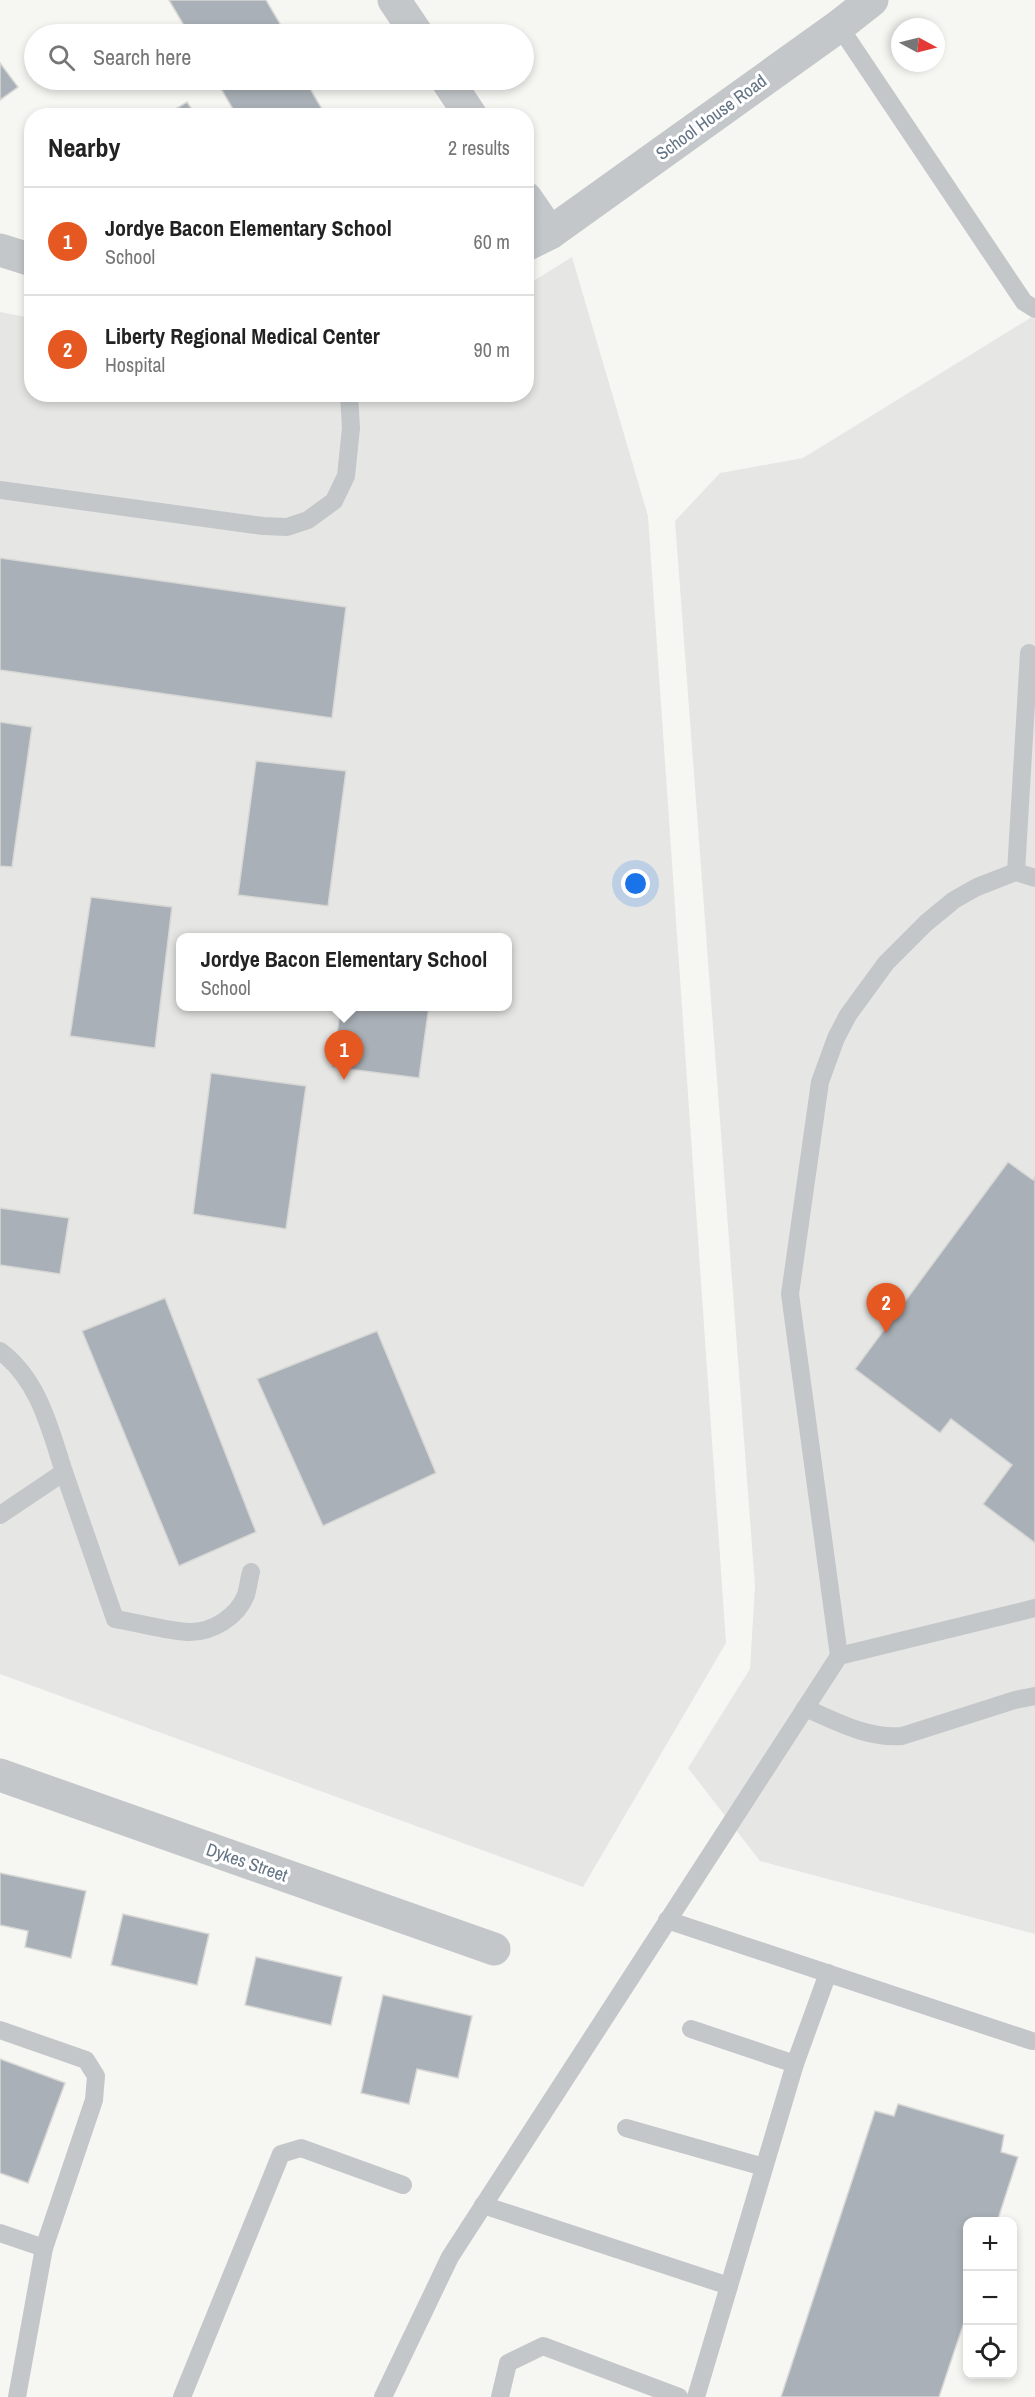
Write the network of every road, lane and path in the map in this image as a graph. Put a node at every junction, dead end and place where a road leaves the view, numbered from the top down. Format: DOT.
graph roads {
  1 [pos="394,0"];
  2 [pos="872,0"];
  3 [pos="410,24"];
  4 [pos="839,26"];
  5 [pos="454,90"];
  6 [pos="466,108"];
  7 [pos="538,239"];
  8 [pos="0,250"];
  9 [pos="24,258"];
  10 [pos="1035,309"];
  11 [pos="350,402"];
  12 [pos="0,490"];
  13 [pos="1029,653"];
  14 [pos="1016,872"];
  15 [pos="1035,878"];
  16 [pos="0,1352"];
  17 [pos="64,1472"];
  18 [pos="0,1515"];
  19 [pos="251,1572"];
  20 [pos="1035,1608"];
  21 [pos="839,1656"];
  22 [pos="1035,1696"];
  23 [pos="805,1708"];
  24 [pos="0,1775"];
  25 [pos="667,1920"];
  26 [pos="494,1949"];
  27 [pos="828,1973"];
  28 [pos="0,2030"];
  29 [pos="691,2030"];
  30 [pos="1032,2040"];
  31 [pos="795,2064"];
  32 [pos="626,2128"];
  33 [pos="765,2167"];
  34 [pos="403,2185"];
  35 [pos="483,2205"];
  36 [pos="0,2234"];
  37 [pos="44,2248"];
  38 [pos="729,2286"];
  39 [pos="17,2397"];
  40 [pos="182,2397"];
  41 [pos="383,2397"];
  42 [pos="500,2397"];
  43 [pos="679,2397"];
  44 [pos="696,2397"];
  1 -- 3 [label="street"];
  2 -- 4 [label="street, School House Road"];
  4 -- 7 [label="street, School House Road"];
  4 -- 10 [label="lane"];
  5 -- 6 [label="street"];
  8 -- 9 [label="street"];
  11 -- 12 [label="lane"];
  13 -- 14 [label="lane"];
  14 -- 15 [label="lane"];
  14 -- 21 [label="lane"];
  16 -- 17 [label="lane"];
  17 -- 18 [label="lane"];
  17 -- 19 [label="lane"];
  20 -- 21 [label="lane"];
  21 -- 23 [label="lane"];
  22 -- 23 [label="lane"];
  23 -- 25 [label="lane"];
  24 -- 26 [label="street, Dykes Street"];
  25 -- 27 [label="lane"];
  25 -- 35 [label="lane"];
  27 -- 30 [label="lane"];
  27 -- 31 [label="lane"];
  28 -- 37 [label="lane"];
  29 -- 31 [label="lane"];
  31 -- 33 [label="lane"];
  32 -- 33 [label="lane"];
  33 -- 38 [label="lane"];
  34 -- 40 [label="lane"];
  35 -- 38 [label="lane"];
  35 -- 41 [label="lane"];
  36 -- 37 [label="lane"];
  37 -- 39 [label="lane"];
  38 -- 44 [label="lane"];
  42 -- 43 [label="lane"];
}
